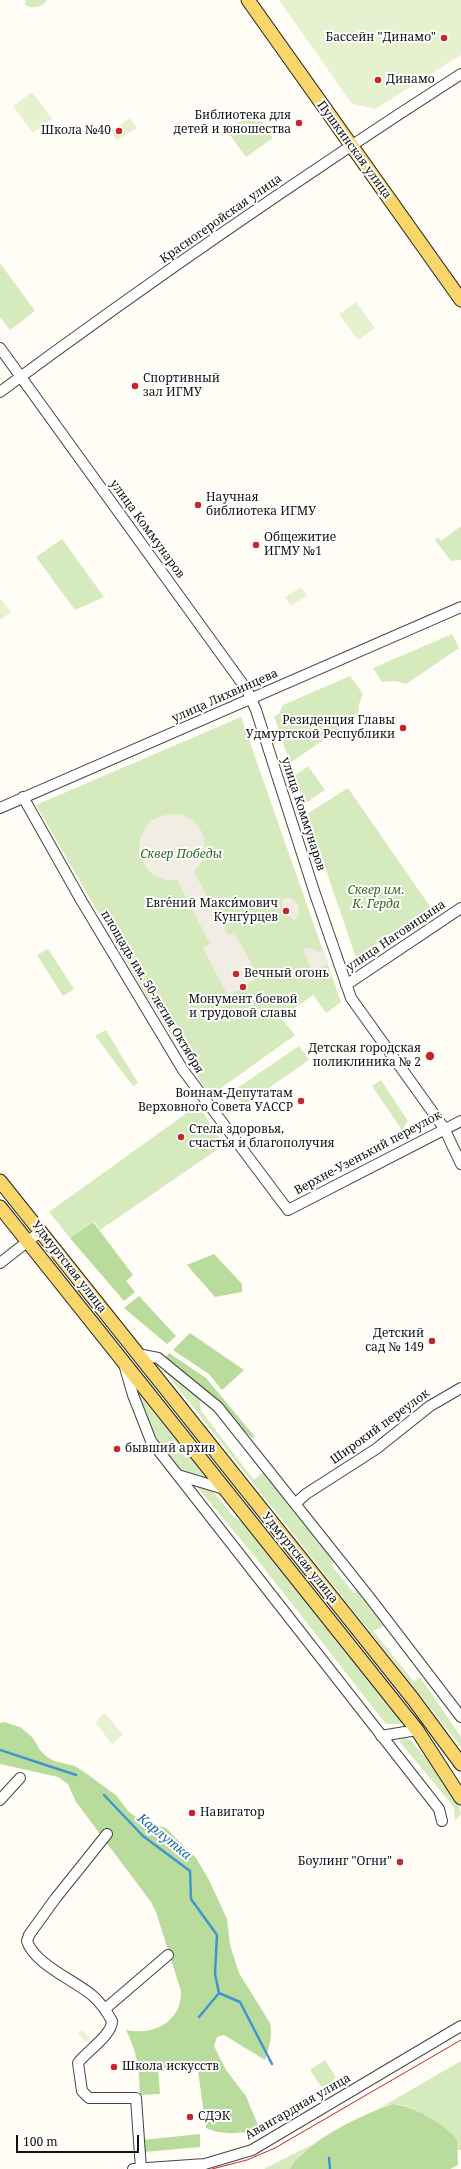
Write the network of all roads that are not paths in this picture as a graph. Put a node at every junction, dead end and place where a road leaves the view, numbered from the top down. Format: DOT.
graph roads {
  1 [pos="248,0"];
  2 [pos="461,74"];
  3 [pos="350,146"];
  4 [pos="461,300"];
  5 [pos="0,348"];
  6 [pos="21,377"];
  7 [pos="0,392"];
  8 [pos="461,607"];
  9 [pos="251,698"];
  10 [pos="23,798"];
  11 [pos="0,808"];
  12 [pos="461,908"];
  13 [pos="346,985"];
  14 [pos="461,1121"];
  15 [pos="444,1128"];
  16 [pos="461,1164"];
  17 [pos="0,1181"];
  18 [pos="0,1207"];
  19 [pos="288,1210"];
  20 [pos="41,1231"];
  21 [pos="28,1242"];
  22 [pos="0,1263"];
  23 [pos="112,1322"];
  24 [pos="99,1332"];
  25 [pos="138,1354"];
  26 [pos="123,1361"];
  27 [pos="461,1388"];
  28 [pos="178,1476"];
  29 [pos="224,1489"];
  30 [pos="296,1503"];
  31 [pos="461,1717"];
  32 [pos="417,1730"];
  33 [pos="381,1736"];
  34 [pos="461,1764"];
  35 [pos="20,1778"];
  36 [pos="461,1798"];
  37 [pos="0,1800"];
  38 [pos="442,1821"];
  39 [pos="107,1834"];
  40 [pos="168,1955"];
  41 [pos="105,2009"];
  42 [pos="461,2026"];
  43 [pos="204,2166"];
  44 [pos="133,2169"];
  45 [pos="141,2169"];
  1 -- 3 [label="main road, Пушкинская улица"];
  2 -- 3 [label="street, Красногеройская улица"];
  3 -- 4 [label="main road, Пушкинская улица"];
  3 -- 6 [label="street, Красногеройская улица"];
  5 -- 6 [label="street, улица Коммунаров"];
  6 -- 7 [label="street, Красногеройская улица"];
  6 -- 9 [label="street, улица Коммунаров"];
  8 -- 9 [label="street, улица Лихвинцева"];
  9 -- 10 [label="street, улица Лихвинцева"];
  9 -- 13 [label="street, улица Коммунаров"];
  10 -- 11 [label="street, улица Лихвинцева"];
  10 -- 19 [label="street, площадь им. 50-летия Октября"];
  12 -- 13 [label="street, улица Наговицына"];
  13 -- 15 [label="street, улица Коммунаров"];
  14 -- 15 [label="street, Верхне-Узенький переулок"];
  15 -- 16 [label="street, улица Коммунаров"];
  15 -- 19 [label="street, Верхне-Узенький переулок"];
  17 -- 20 [label="main road, Удмуртская улица"];
  18 -- 21 [label="main road, Удмуртская улица"];
  20 -- 21 [label="street"];
  20 -- 23 [label="main road, Удмуртская улица"];
  21 -- 22 [label="street"];
  21 -- 24 [label="main road, Удмуртская улица"];
  23 -- 24 [label="main road"];
  23 -- 25 [label="main road, Удмуртская улица"];
  24 -- 26 [label="main road, Удмуртская улица"];
  25 -- 30 [label="street"];
  25 -- 34 [label="main road, Удмуртская улица"];
  26 -- 28 [label="street, Удмуртская улица"];
  26 -- 29 [label="main road, Удмуртская улица"];
  27 -- 30 [label="street, Широкий переулок"];
  28 -- 29 [label="street"];
  28 -- 33 [label="street, Удмуртская улица"];
  29 -- 32 [label="main road, Удмуртская улица"];
  30 -- 31 [label="street"];
  32 -- 33 [label="street"];
  32 -- 36 [label="main road, Удмуртская улица"];
  33 -- 38 [label="street, Удмуртская улица"];
  35 -- 37 [label="street"];
  39 -- 41 [label="street"];
  40 -- 41 [label="street"];
  41 -- 45 [label="street"];
  42 -- 43 [label="street, Авангардная улица"];
  43 -- 45 [label="street, Авангардная улица"];
  44 -- 45 [label="street, Авангардная улица"];
}
